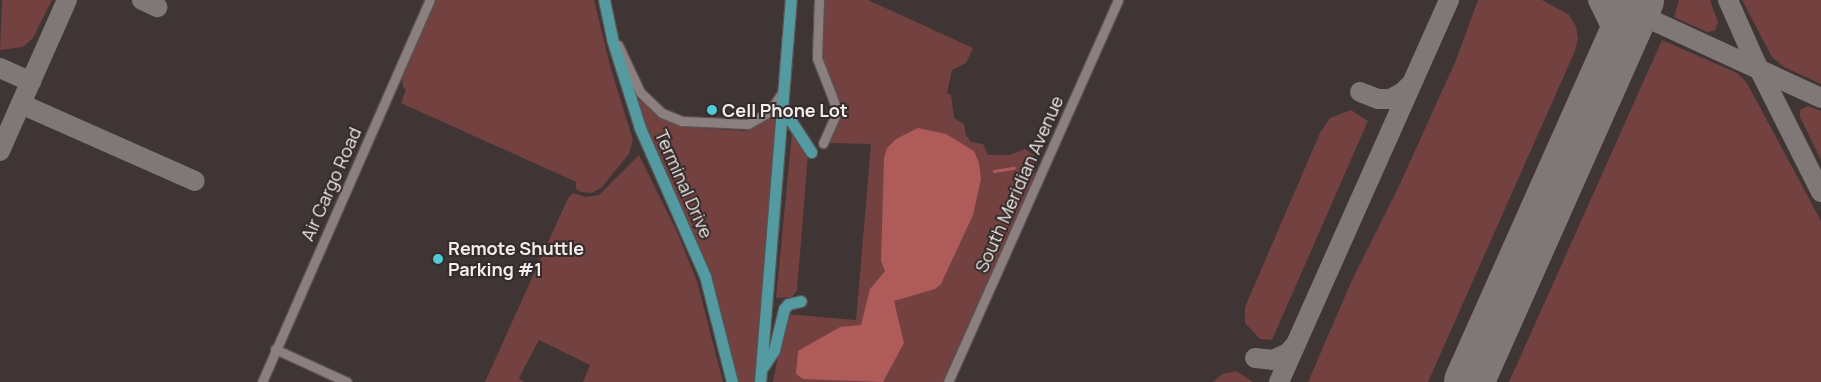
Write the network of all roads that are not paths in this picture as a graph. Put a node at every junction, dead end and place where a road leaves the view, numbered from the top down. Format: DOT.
graph roads {
  1 [pos="430,0"];
  2 [pos="604,0"];
  3 [pos="791,0"];
  4 [pos="819,0"];
  5 [pos="1118,0"];
  6 [pos="608,25"];
  7 [pos="784,91"];
  8 [pos="782,113"];
  9 [pos="822,143"];
  10 [pos="812,152"];
  11 [pos="801,302"];
  12 [pos="274,349"];
  13 [pos="760,377"];
  14 [pos="262,382"];
  15 [pos="347,382"];
  16 [pos="732,382"];
  17 [pos="948,382"];
  1 -- 12 [label="street, Air Cargo Road"];
  2 -- 6 [label="main road, Terminal Drive"];
  3 -- 7 [label="main road"];
  4 -- 9 [label="street"];
  5 -- 17 [label="street, South Meridian Avenue"];
  6 -- 7 [label="street"];
  6 -- 16 [label="main road, Terminal Drive"];
  7 -- 8 [label="main road"];
  8 -- 10 [label="main road"];
  8 -- 13 [label="main road"];
  11 -- 13 [label="main road"];
  12 -- 14 [label="street, Air Cargo Road"];
  12 -- 15 [label="street"];
}
